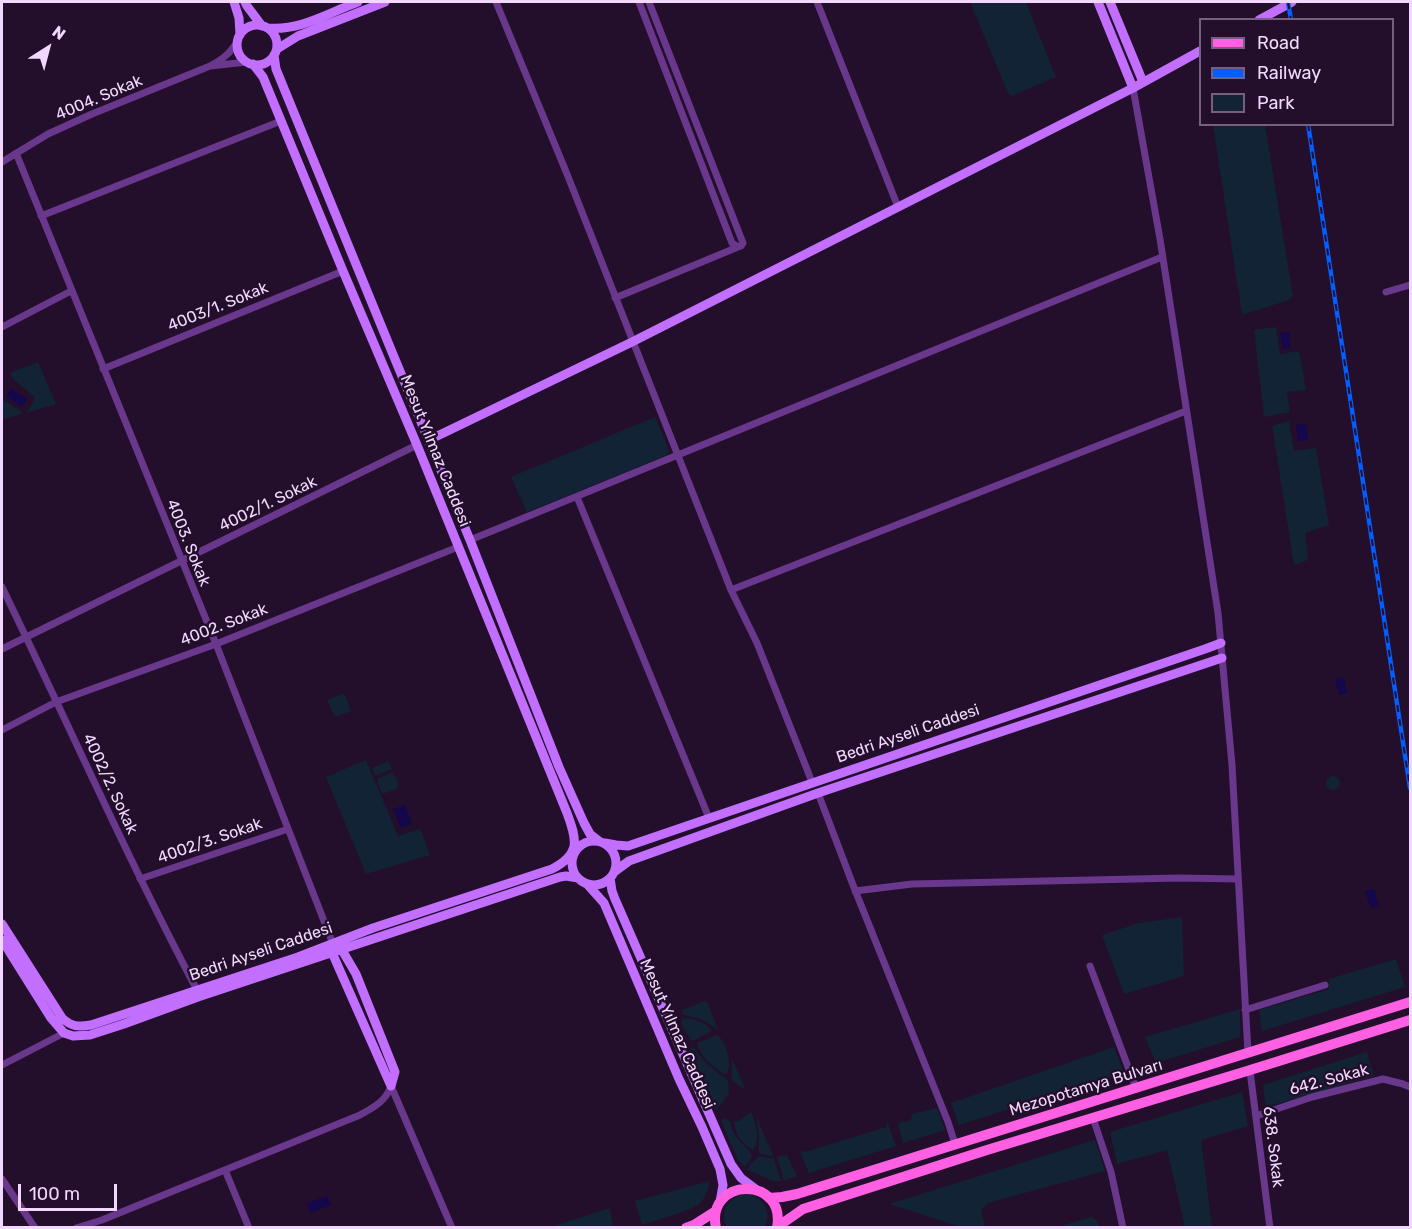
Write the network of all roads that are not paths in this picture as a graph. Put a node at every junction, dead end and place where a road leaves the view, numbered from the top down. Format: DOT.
graph roads {
  1 [pos="234,2"];
  2 [pos="245,2"];
  3 [pos="358,2"];
  4 [pos="385,2"];
  5 [pos="496,2"];
  6 [pos="639,2"];
  7 [pos="649,2"];
  8 [pos="817,2"];
  9 [pos="1098,2"];
  10 [pos="1110,2"];
  11 [pos="1292,2"];
  12 [pos="1263,18"];
  13 [pos="265,27"];
  14 [pos="239,38"];
  15 [pos="276,52"];
  16 [pos="1199,52"];
  17 [pos="250,63"];
  18 [pos="210,66"];
  19 [pos="1143,82"];
  20 [pos="1133,88"];
  21 [pos="281,121"];
  22 [pos="16,153"];
  23 [pos="2,162"];
  24 [pos="898,207"];
  25 [pos="41,216"];
  26 [pos="738,247"];
  27 [pos="1162,257"];
  28 [pos="343,271"];
  29 [pos="1410,285"];
  30 [pos="71,291"];
  31 [pos="1386,292"];
  32 [pos="615,298"];
  33 [pos="2,327"];
  34 [pos="632,342"];
  35 [pos="103,369"];
  36 [pos="1186,411"];
  37 [pos="429,440"];
  38 [pos="417,445"];
  39 [pos="679,456"];
  40 [pos="578,497"];
  41 [pos="470,540"];
  42 [pos="458,547"];
  43 [pos="181,562"];
  44 [pos="2,587"];
  45 [pos="731,590"];
  46 [pos="26,637"];
  47 [pos="1221,643"];
  48 [pos="216,644"];
  49 [pos="2,650"];
  50 [pos="1222,658"];
  51 [pos="56,702"];
  52 [pos="2,730"];
  53 [pos="812,782"];
  54 [pos="818,793"];
  55 [pos="709,818"];
  56 [pos="288,829"];
  57 [pos="602,842"];
  58 [pos="573,853"];
  59 [pos="612,875"];
  60 [pos="578,878"];
  61 [pos="140,879"];
  62 [pos="1237,879"];
  63 [pos="587,884"];
  64 [pos="855,891"];
  65 [pos="2,924"];
  66 [pos="2,940"];
  67 [pos="335,947"];
  68 [pos="5,952"];
  69 [pos="1090,966"];
  70 [pos="1325,985"];
  71 [pos="197,990"];
  72 [pos="1410,1002"];
  73 [pos="1245,1010"];
  74 [pos="1410,1020"];
  75 [pos="64,1033"];
  76 [pos="1248,1053"];
  77 [pos="2,1065"];
  78 [pos="1250,1071"];
  79 [pos="392,1086"];
  80 [pos="1410,1087"];
  81 [pos="1136,1088"];
  82 [pos="1256,1116"];
  83 [pos="1093,1118"];
  84 [pos="955,1144"];
  85 [pos="225,1170"];
  86 [pos="2,1182"];
  87 [pos="757,1190"];
  88 [pos="769,1198"];
  89 [pos="718,1206"];
  90 [pos="35,1227"];
  91 [pos="76,1227"];
  92 [pos="249,1227"];
  93 [pos="452,1227"];
  94 [pos="686,1227"];
  95 [pos="716,1227"];
  96 [pos="777,1227"];
  97 [pos="1123,1227"];
  98 [pos="1270,1227"];
  1 -- 14 [label="main road"];
  2 -- 13 [label="main road"];
  3 -- 13 [label="main road"];
  4 -- 15 [label="main road"];
  5 -- 32 [label="street"];
  6 -- 26 [label="street"];
  7 -- 26 [label="street"];
  8 -- 24 [label="street"];
  9 -- 20 [label="main road"];
  10 -- 19 [label="main road"];
  11 -- 12 [label="main road"];
  13 -- 14 [label="main road"];
  13 -- 15 [label="main road"];
  14 -- 17 [label="main road"];
  14 -- 18 [label="street"];
  15 -- 17 [label="main road"];
  15 -- 37 [label="main road, Mesut Yılmaz Caddesi"];
  16 -- 19 [label="main road"];
  17 -- 18 [label="street"];
  17 -- 21 [label="main road, Mesut Yılmaz Caddesi"];
  18 -- 22 [label="street, 4004. Sokak"];
  19 -- 20 [label="main road"];
  20 -- 24 [label="main road"];
  20 -- 27 [label="street"];
  21 -- 25 [label="street"];
  21 -- 28 [label="main road, Mesut Yılmaz Caddesi"];
  22 -- 23 [label="street, 4004. Sokak"];
  22 -- 25 [label="street, 4003. Sokak"];
  24 -- 34 [label="main road"];
  25 -- 30 [label="street, 4003. Sokak"];
  26 -- 32 [label="street"];
  27 -- 36 [label="street"];
  27 -- 39 [label="street"];
  28 -- 35 [label="street, 4003/1. Sokak"];
  28 -- 38 [label="main road, Mesut Yılmaz Caddesi"];
  29 -- 31 [label="street"];
  30 -- 33 [label="street"];
  30 -- 35 [label="street, 4003. Sokak"];
  32 -- 34 [label="street"];
  34 -- 37 [label="main road"];
  34 -- 39 [label="street"];
  35 -- 43 [label="street, 4003. Sokak"];
  36 -- 45 [label="street"];
  36 -- 47 [label="street"];
  37 -- 41 [label="main road, Mesut Yılmaz Caddesi"];
  38 -- 42 [label="main road, Mesut Yılmaz Caddesi"];
  38 -- 43 [label="street, 4002/1. Sokak"];
  39 -- 40 [label="street"];
  39 -- 45 [label="street"];
  40 -- 41 [label="street"];
  40 -- 55 [label="street"];
  41 -- 57 [label="main road, Mesut Yılmaz Caddesi"];
  42 -- 48 [label="street, 4002. Sokak"];
  42 -- 58 [label="main road, Mesut Yılmaz Caddesi"];
  43 -- 46 [label="street, 4002/1. Sokak"];
  43 -- 48 [label="street, 4003. Sokak"];
  44 -- 46 [label="street, 4002/2. Sokak"];
  45 -- 53 [label="street"];
  46 -- 49 [label="street, 4002/1. Sokak"];
  46 -- 51 [label="street, 4002/2. Sokak"];
  47 -- 50 [label="street"];
  47 -- 53 [label="main road, Bedri Ayseli Caddesi"];
  48 -- 51 [label="street, 4002. Sokak"];
  48 -- 56 [label="street, 4003. Sokak"];
  50 -- 54 [label="main road, Bedri Ayseli Caddesi"];
  50 -- 62 [label="street"];
  51 -- 52 [label="street, 4002. Sokak"];
  51 -- 61 [label="street, 4002/2. Sokak"];
  53 -- 55 [label="main road, Bedri Ayseli Caddesi"];
  54 -- 59 [label="main road, Bedri Ayseli Caddesi"];
  54 -- 64 [label="street"];
  55 -- 57 [label="main road, Bedri Ayseli Caddesi"];
  56 -- 61 [label="street, 4002/3. Sokak"];
  56 -- 67 [label="street, 4003. Sokak"];
  57 -- 58 [label="main road"];
  57 -- 59 [label="main road"];
  58 -- 60 [label="main road"];
  58 -- 67 [label="main road, Bedri Ayseli Caddesi"];
  59 -- 63 [label="main road"];
  59 -- 87 [label="main road, Mesut Yılmaz Caddesi"];
  60 -- 63 [label="main road"];
  60 -- 67 [label="main road, Bedri Ayseli Caddesi"];
  61 -- 71 [label="street, 4002/2. Sokak"];
  62 -- 64 [label="street"];
  62 -- 73 [label="street"];
  63 -- 89 [label="main road, Mesut Yılmaz Caddesi"];
  64 -- 84 [label="street"];
  65 -- 71 [label="main road, Bedri Ayseli Caddesi"];
  66 -- 68 [label="main road"];
  67 -- 71 [label="main road, Bedri Ayseli Caddesi"];
  67 -- 75 [label="main road, Bedri Ayseli Caddesi"];
  67 -- 79 [label="main road"];
  68 -- 75 [label="main road"];
  69 -- 81 [label="street"];
  70 -- 73 [label="street"];
  72 -- 76 [label="main road, Mezopotamya Bulvarı"];
  73 -- 76 [label="street"];
  74 -- 78 [label="main road, Mezopotamya Bulvarı"];
  75 -- 77 [label="street"];
  76 -- 81 [label="main road, Mezopotamya Bulvarı"];
  78 -- 82 [label="street, 638. Sokak"];
  78 -- 83 [label="main road, Mezopotamya Bulvarı"];
  79 -- 85 [label="street"];
  79 -- 93 [label="street"];
  80 -- 82 [label="street, 642. Sokak"];
  81 -- 84 [label="main road, Mezopotamya Bulvarı"];
  82 -- 98 [label="street, 638. Sokak"];
  83 -- 96 [label="main road, Mezopotamya Bulvarı"];
  83 -- 97 [label="street"];
  84 -- 88 [label="main road, Mezopotamya Bulvarı"];
  85 -- 91 [label="street"];
  85 -- 92 [label="street"];
  86 -- 90 [label="street"];
  87 -- 88 [label="main road"];
  87 -- 89 [label="main road"];
  88 -- 96 [label="main road"];
  89 -- 94 [label="main road"];
  89 -- 95 [label="main road"];
}
